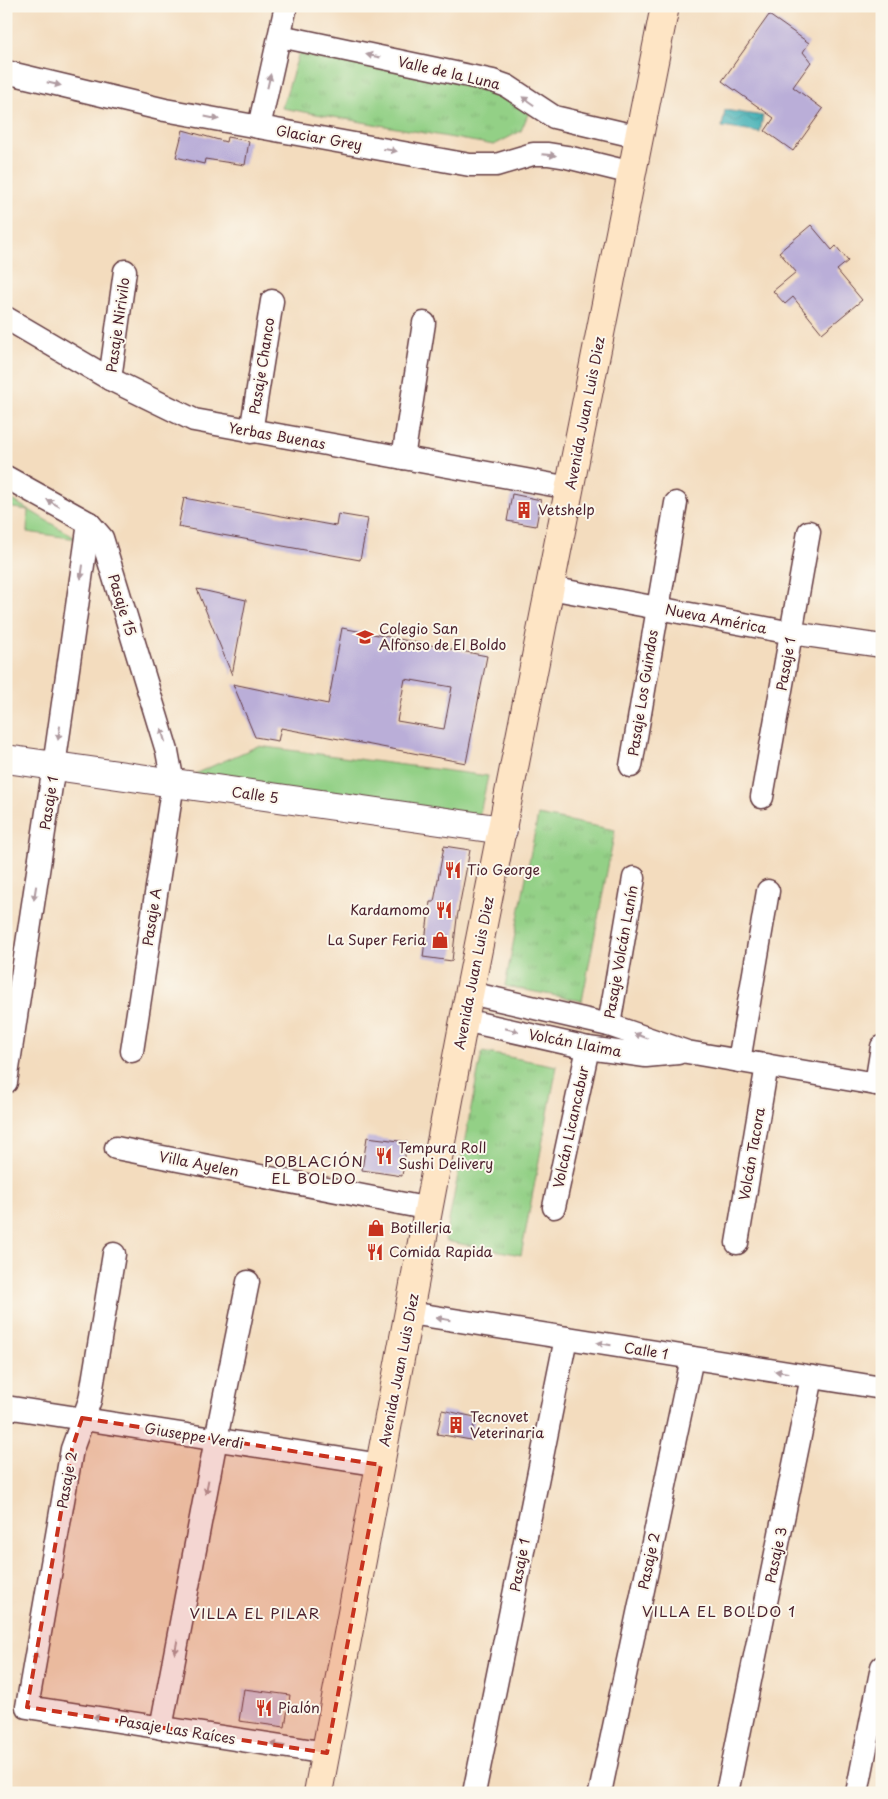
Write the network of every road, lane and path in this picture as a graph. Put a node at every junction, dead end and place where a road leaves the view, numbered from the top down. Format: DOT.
graph roads {
  1 [pos="286,6"];
  2 [pos="665,6"];
  3 [pos="280,36"];
  4 [pos="6,72"];
  5 [pos="259,127"];
  6 [pos="639,138"];
  7 [pos="632,173"];
  8 [pos="125,271"];
  9 [pos="272,301"];
  10 [pos="6,318"];
  11 [pos="424,323"];
  12 [pos="110,379"];
  13 [pos="251,432"];
  14 [pos="403,458"];
  15 [pos="6,477"];
  16 [pos="570,488"];
  17 [pos="676,503"];
  18 [pos="89,523"];
  19 [pos="809,532"];
  20 [pos="550,588"];
  21 [pos="657,608"];
  22 [pos="792,633"];
  23 [pos="882,646"];
  24 [pos="6,759"];
  25 [pos="54,766"];
  26 [pos="631,766"];
  27 [pos="173,783"];
  28 [pos="762,797"];
  29 [pos="503,830"];
  30 [pos="634,878"];
  31 [pos="768,891"];
  32 [pos="470,993"];
  33 [pos="464,1020"];
  34 [pos="609,1025"];
  35 [pos="882,1047"];
  36 [pos="588,1048"];
  37 [pos="132,1051"];
  38 [pos="687,1052"];
  39 [pos="739,1061"];
  40 [pos="767,1066"];
  41 [pos="6,1082"];
  42 [pos="879,1084"];
  43 [pos="116,1148"];
  44 [pos="554,1207"];
  45 [pos="430,1210"];
  46 [pos="737,1243"];
  47 [pos="114,1254"];
  48 [pos="248,1282"];
  49 [pos="410,1313"];
  50 [pos="566,1338"];
  51 [pos="692,1358"];
  52 [pos="812,1377"];
  53 [pos="882,1388"];
  54 [pos="6,1407"];
  55 [pos="82,1418"];
  56 [pos="216,1439"];
  57 [pos="381,1466"];
  58 [pos="882,1667"];
  59 [pos="27,1707"];
  60 [pos="161,1728"];
  61 [pos="327,1753"];
  62 [pos="318,1793"];
  63 [pos="474,1793"];
  64 [pos="600,1793"];
  65 [pos="727,1793"];
  66 [pos="857,1793"];
  1 -- 3 [label="street"];
  2 -- 6 [label="main road, Avenida Juan Luis Diez"];
  5 -- 3 [label="street, one-way"];
  6 -- 3 [label="street, Valle de la Luna, one-way"];
  4 -- 5 [label="street, Glaciar Grey, one-way"];
  5 -- 7 [label="street, Glaciar Grey, one-way"];
  6 -- 7 [label="main road, Avenida Juan Luis Diez"];
  7 -- 16 [label="main road, Avenida Juan Luis Diez"];
  8 -- 12 [label="street, Pasaje Nirivilo"];
  9 -- 13 [label="street, Pasaje Chanco"];
  10 -- 12 [label="street, Yerbas Buenas"];
  11 -- 14 [label="street"];
  12 -- 13 [label="street, Yerbas Buenas"];
  13 -- 14 [label="street, Yerbas Buenas"];
  14 -- 16 [label="street, Yerbas Buenas"];
  18 -- 15 [label="street, Pasaje 15, one-way"];
  16 -- 20 [label="main road, Avenida Juan Luis Diez"];
  17 -- 21 [label="street, Pasaje Los Guindos"];
  18 -- 25 [label="street, Pasaje 1, one-way"];
  27 -- 18 [label="street, Pasaje 15, one-way"];
  19 -- 22 [label="street, Pasaje 1"];
  20 -- 21 [label="street, Nueva América"];
  20 -- 29 [label="main road, Avenida Juan Luis Diez"];
  21 -- 22 [label="street, Nueva América"];
  21 -- 26 [label="street, Pasaje Los Guindos"];
  22 -- 23 [label="street, Nueva América"];
  22 -- 28 [label="street, Pasaje 1"];
  24 -- 25 [label="street, Calle 5"];
  25 -- 27 [label="street, Calle 5"];
  25 -- 41 [label="street, Pasaje 1, one-way"];
  27 -- 29 [label="street, Calle 5"];
  27 -- 37 [label="street, Pasaje A"];
  29 -- 32 [label="main road, Avenida Juan Luis Diez"];
  30 -- 34 [label="street, Pasaje Volcán Lanín"];
  31 -- 39 [label="street"];
  32 -- 33 [label="main road, Avenida Juan Luis Diez"];
  32 -- 34 [label="street, Volcán Llaima"];
  33 -- 36 [label="street, Volcán Llaima, one-way"];
  33 -- 45 [label="main road, Avenida Juan Luis Diez"];
  38 -- 34 [label="street, Volcán Llaima, one-way"];
  35 -- 42 [label="street"];
  36 -- 38 [label="street, Volcán Llaima"];
  36 -- 44 [label="street, Volcán Licancabur"];
  38 -- 39 [label="street, Volcán Llaima"];
  39 -- 40 [label="street, Volcán Llaima"];
  40 -- 42 [label="street, Volcán Llaima"];
  40 -- 46 [label="street, Volcán Tacora"];
  43 -- 45 [label="street, Villa Ayelen"];
  45 -- 49 [label="main road, Avenida Juan Luis Diez"];
  47 -- 55 [label="street, Pasaje 2"];
  48 -- 56 [label="street"];
  50 -- 49 [label="street, Calle 1, one-way"];
  49 -- 57 [label="main road, Avenida Juan Luis Diez"];
  51 -- 50 [label="street, Calle 1, one-way"];
  50 -- 63 [label="street, Pasaje 1"];
  52 -- 51 [label="street, Calle 1, one-way"];
  51 -- 64 [label="street, Pasaje 2"];
  52 -- 53 [label="street, Calle 1"];
  52 -- 65 [label="street, Pasaje 3"];
  54 -- 55 [label="street, Giuseppe Verdi"];
  55 -- 56 [label="street, Giuseppe Verdi"];
  59 -- 55 [label="street, Pasaje 2, one-way"];
  56 -- 57 [label="street, Giuseppe Verdi"];
  56 -- 60 [label="street, one-way"];
  57 -- 61 [label="main road, Avenida Juan Luis Diez"];
  58 -- 66 [label="street"];
  60 -- 59 [label="street, Pasaje Las Raíces, one-way"];
  61 -- 60 [label="street, Pasaje Las Raíces, one-way"];
  61 -- 62 [label="main road, Avenida Juan Luis Diez"];
}
